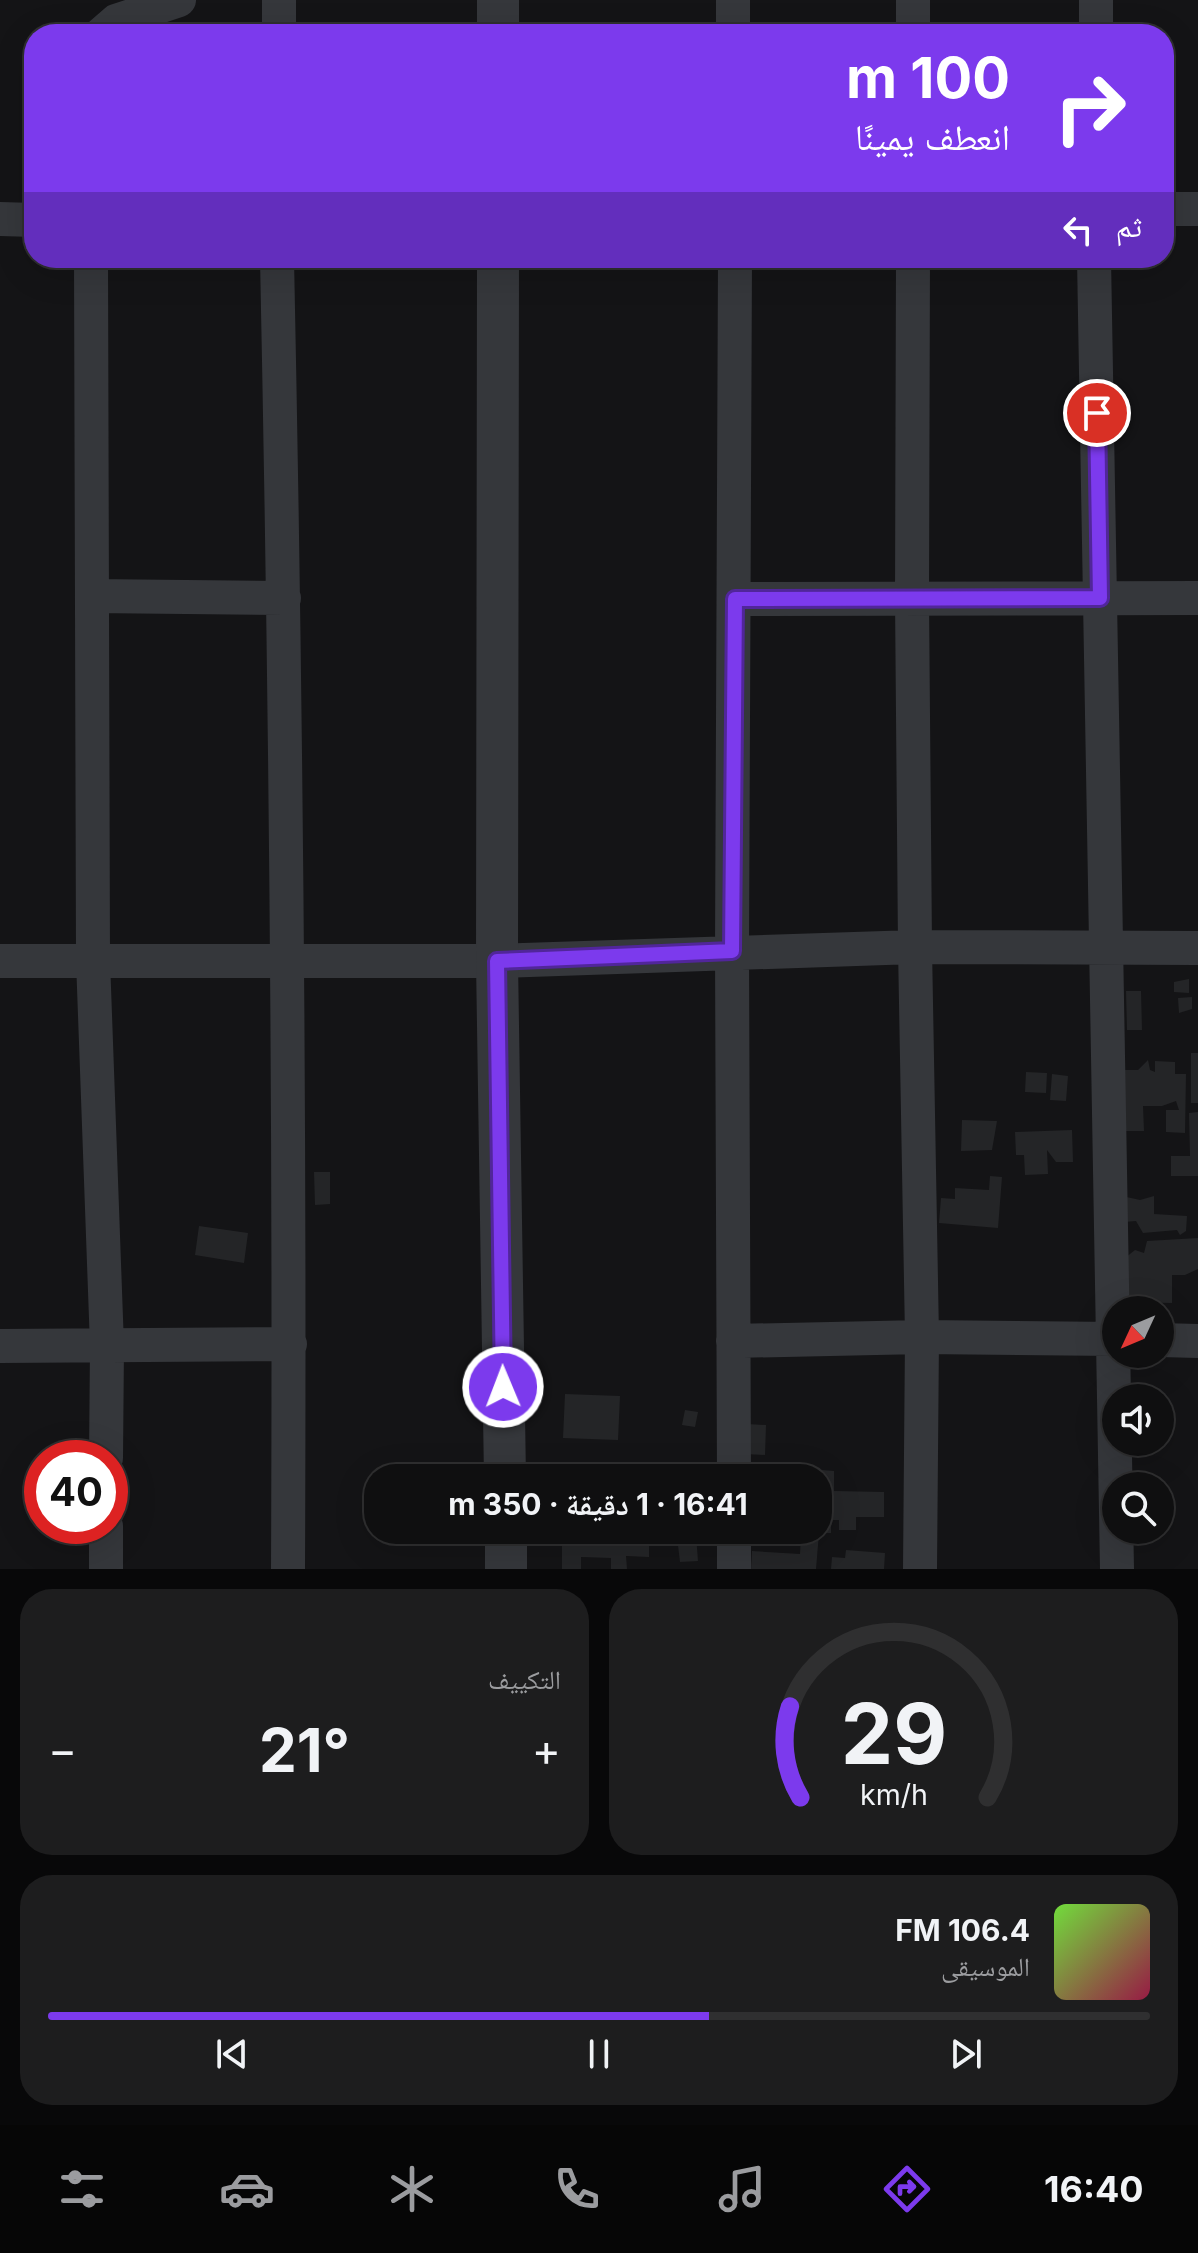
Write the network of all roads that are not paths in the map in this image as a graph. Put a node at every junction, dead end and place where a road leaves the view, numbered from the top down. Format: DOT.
graph roads {
  1 [pos="179,0"];
  2 [pos="279,0"];
  3 [pos="498,0"];
  4 [pos="733,0"];
  5 [pos="913,0"];
  6 [pos="1096,0"];
  7 [pos="113,24"];
  8 [pos="279,24"];
  9 [pos="498,24"];
  10 [pos="733,24"];
  11 [pos="913,24"];
  12 [pos="1096,24"];
  13 [pos="1174,209"];
  14 [pos="1198,209"];
  15 [pos="0,219"];
  16 [pos="24,220"];
  17 [pos="91,268"];
  18 [pos="277,268"];
  19 [pos="498,268"];
  20 [pos="735,268"];
  21 [pos="913,268"];
  22 [pos="1094,268"];
  23 [pos="92,596"];
  24 [pos="284,598"];
  25 [pos="1100,598"];
  26 [pos="1198,598"];
  27 [pos="735,599"];
  28 [pos="912,599"];
  29 [pos="915,947"];
  30 [pos="1106,947"];
  31 [pos="1198,948"];
  32 [pos="732,951"];
  33 [pos="93,960"];
  34 [pos="0,961"];
  35 [pos="497,961"];
  36 [pos="286,962"];
  37 [pos="1114,1296"];
  38 [pos="922,1337"];
  39 [pos="1102,1339"];
  40 [pos="1174,1340"];
  41 [pos="733,1341"];
  42 [pos="1198,1341"];
  43 [pos="290,1344"];
  44 [pos="0,1346"];
  45 [pos="107,1346"];
  46 [pos="1115,1368"];
  47 [pos="106,1440"];
  48 [pos="505,1464"];
  49 [pos="734,1464"];
  50 [pos="106,1544"];
  51 [pos="506,1544"];
  52 [pos="734,1544"];
  53 [pos="106,1569"];
  54 [pos="288,1569"];
  55 [pos="506,1569"];
  56 [pos="734,1569"];
  57 [pos="920,1569"];
  58 [pos="1117,1569"];
  1 -- 7 [label="street"];
  2 -- 8 [label="street"];
  3 -- 9 [label="street"];
  4 -- 10 [label="street"];
  5 -- 11 [label="street"];
  6 -- 12 [label="street"];
  13 -- 14 [label="street"];
  15 -- 16 [label="street"];
  17 -- 23 [label="street"];
  18 -- 24 [label="street"];
  19 -- 35 [label="street"];
  20 -- 27 [label="street"];
  21 -- 28 [label="street"];
  22 -- 25 [label="street"];
  23 -- 24 [label="street"];
  23 -- 33 [label="street"];
  24 -- 36 [label="street"];
  25 -- 26 [label="street"];
  25 -- 28 [label="street"];
  25 -- 30 [label="street"];
  27 -- 28 [label="street"];
  27 -- 32 [label="street"];
  28 -- 29 [label="street"];
  29 -- 30 [label="street"];
  29 -- 32 [label="street"];
  29 -- 38 [label="street"];
  30 -- 31 [label="street"];
  30 -- 37 [label="street"];
  32 -- 35 [label="street"];
  32 -- 41 [label="street"];
  33 -- 34 [label="street"];
  33 -- 36 [label="street"];
  33 -- 45 [label="street"];
  35 -- 36 [label="street"];
  35 -- 48 [label="street"];
  36 -- 43 [label="street"];
  38 -- 39 [label="street"];
  38 -- 41 [label="street"];
  38 -- 57 [label="street"];
  40 -- 42 [label="street"];
  41 -- 49 [label="street"];
  43 -- 45 [label="street"];
  43 -- 54 [label="street"];
  44 -- 45 [label="street"];
  45 -- 47 [label="street"];
  46 -- 58 [label="street"];
  50 -- 53 [label="street"];
  51 -- 55 [label="street"];
  52 -- 56 [label="street"];
}
